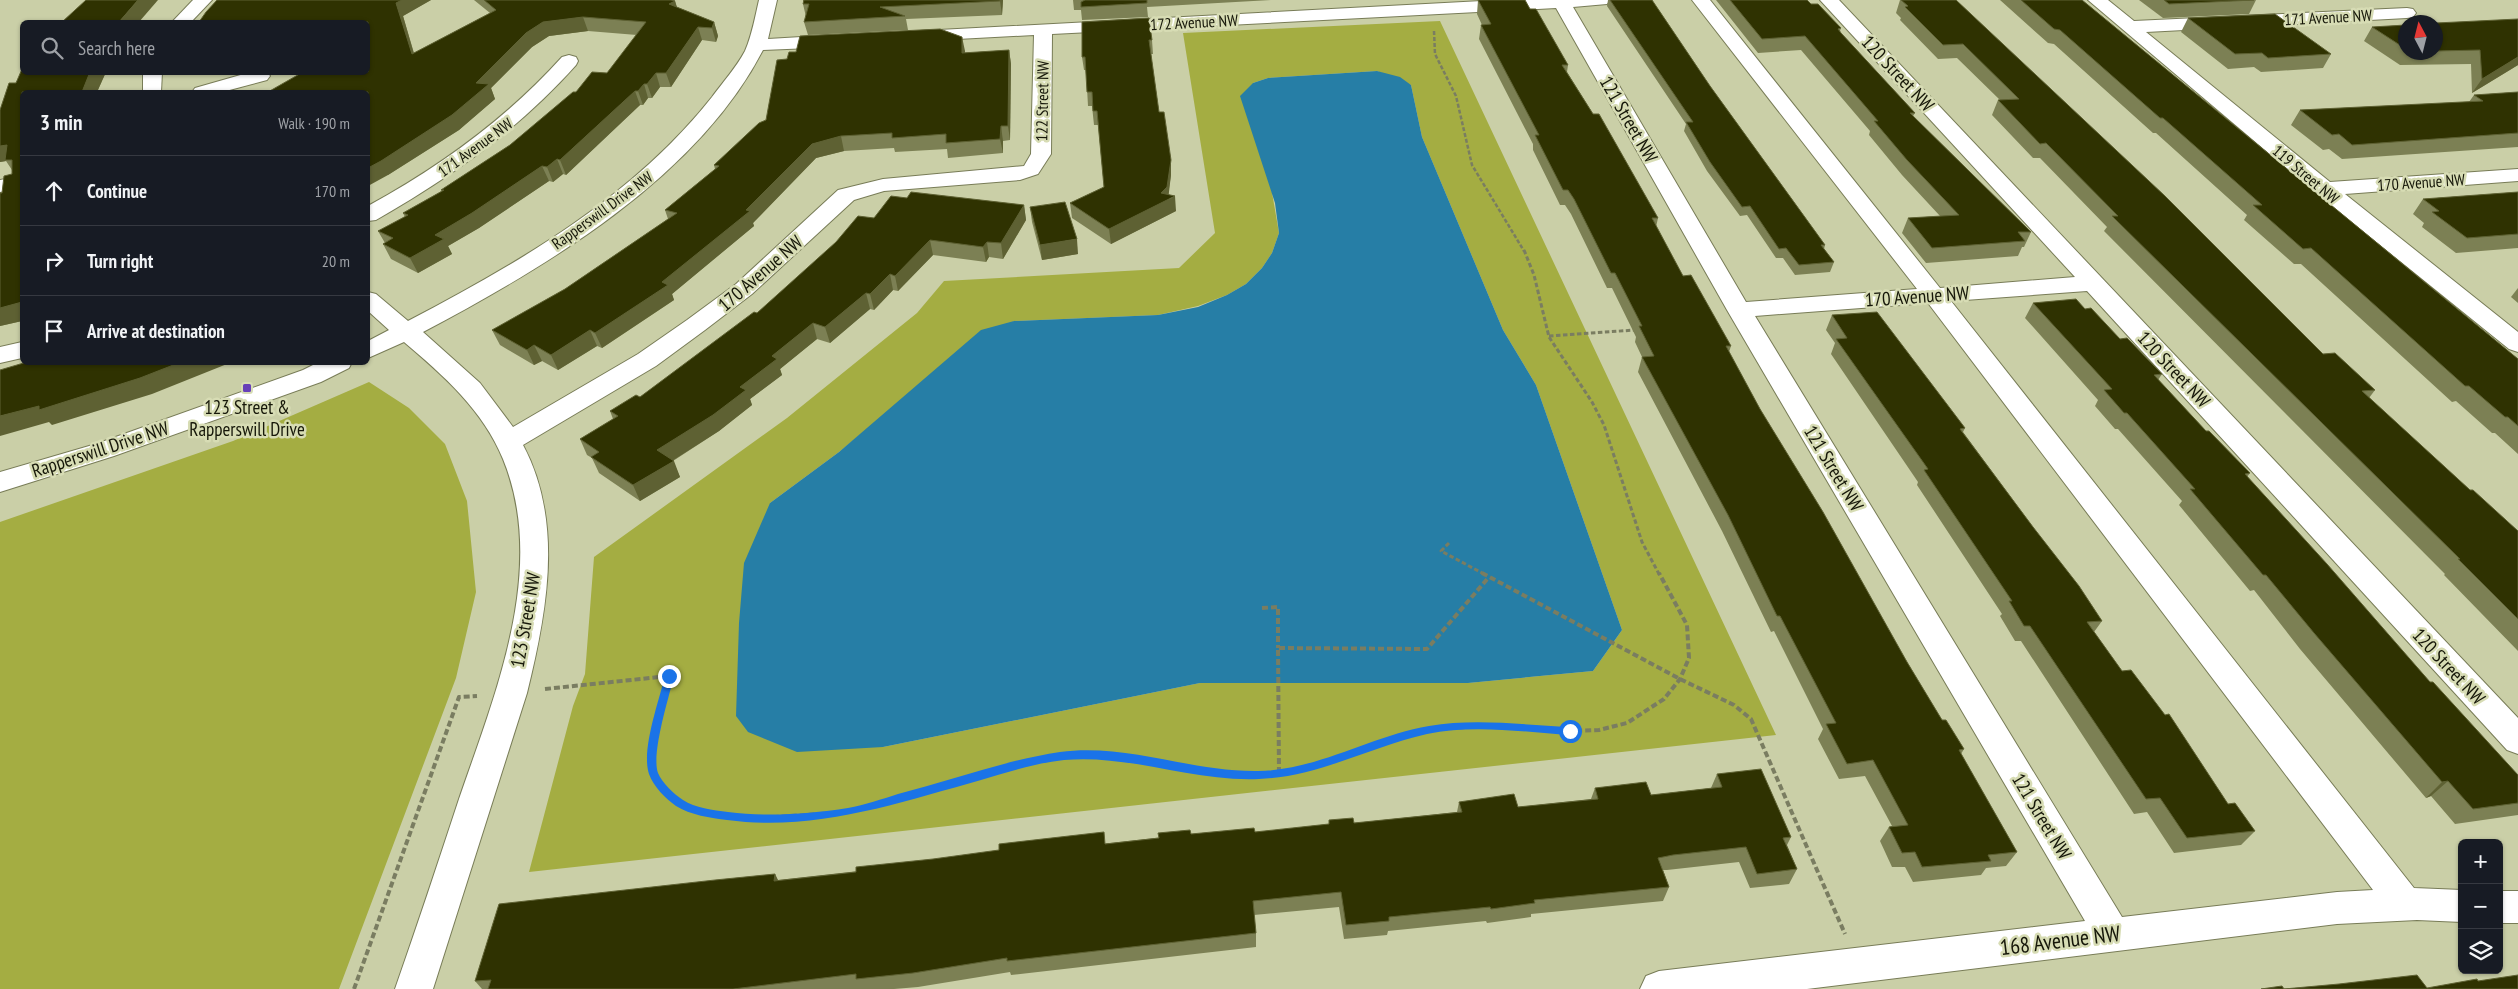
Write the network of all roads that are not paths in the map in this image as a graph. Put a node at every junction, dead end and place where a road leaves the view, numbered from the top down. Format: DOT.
graph roads {
  1 [pos="203,0"];
  2 [pos="768,0"];
  3 [pos="1601,0"];
  4 [pos="1701,0"];
  5 [pos="1828,0"];
  6 [pos="2097,0"];
  7 [pos="1561,1"];
  8 [pos="2407,13"];
  9 [pos="183,20"];
  10 [pos="2130,27"];
  11 [pos="1043,30"];
  12 [pos="905,37"];
  13 [pos="855,40"];
  14 [pos="756,45"];
  15 [pos="569,61"];
  16 [pos="152,75"];
  17 [pos="260,76"];
  18 [pos="152,90"];
  19 [pos="209,90"];
  20 [pos="1031,170"];
  21 [pos="2518,175"];
  22 [pos="20,182"];
  23 [pos="0,186"];
  24 [pos="2325,190"];
  25 [pos="370,214"];
  26 [pos="2094,283"];
  27 [pos="1934,295"];
  28 [pos="370,301"];
  29 [pos="1739,310"];
  30 [pos="405,332"];
  31 [pos="2518,344"];
  32 [pos="370,349"];
  33 [pos="20,350"];
  34 [pos="0,355"];
  35 [pos="334,365"];
  36 [pos="508,442"];
  37 [pos="0,482"];
  38 [pos="2518,740"];
  39 [pos="2406,905"];
  40 [pos="2458,906"];
  41 [pos="2503,907"];
  42 [pos="2518,907"];
  43 [pos="2112,933"];
  44 [pos="1726,985"];
  45 [pos="414,989"];
  46 [pos="1659,989"];
  1 -- 9 [label="street"];
  2 -- 14 [label="street, Rapperswill Drive NW"];
  3 -- 7 [label="street, 172 Avenue NW"];
  4 -- 27 [label="street"];
  5 -- 26 [label="street, 120 Street NW"];
  6 -- 10 [label="street, 119 Street NW"];
  7 -- 11 [label="street, 172 Avenue NW"];
  7 -- 29 [label="street, 121 Street NW"];
  8 -- 10 [label="street, 171 Avenue NW"];
  10 -- 24 [label="street, 119 Street NW"];
  11 -- 12 [label="street, 172 Avenue NW"];
  11 -- 20 [label="street, 122 Street NW"];
  13 -- 14 [label="street"];
  14 -- 30 [label="street, Rapperswill Drive NW"];
  15 -- 25 [label="street, 171 Avenue NW"];
  16 -- 18 [label="street"];
  17 -- 19 [label="street"];
  20 -- 36 [label="street, 170 Avenue NW"];
  21 -- 24 [label="street, 170 Avenue NW"];
  22 -- 23 [label="street"];
  24 -- 31 [label="street, 119 Street NW"];
  26 -- 27 [label="street, 170 Avenue NW"];
  26 -- 38 [label="street, 120 Street NW"];
  27 -- 29 [label="street, 170 Avenue NW"];
  27 -- 39 [label="street"];
  28 -- 30 [label="street, 123 Street NW"];
  29 -- 43 [label="street, 121 Street NW"];
  30 -- 32 [label="street, Rapperswill Drive NW"];
  30 -- 36 [label="street, 123 Street NW"];
  33 -- 34 [label="street"];
  35 -- 37 [label="street, Rapperswill Drive NW"];
  36 -- 45 [label="street, 123 Street NW"];
  39 -- 40 [label="street, 168 Avenue NW"];
  39 -- 43 [label="street, 168 Avenue NW"];
  41 -- 42 [label="street"];
  43 -- 44 [label="street, 168 Avenue NW"];
  44 -- 46 [label="street, 168 Avenue NW"];
}
